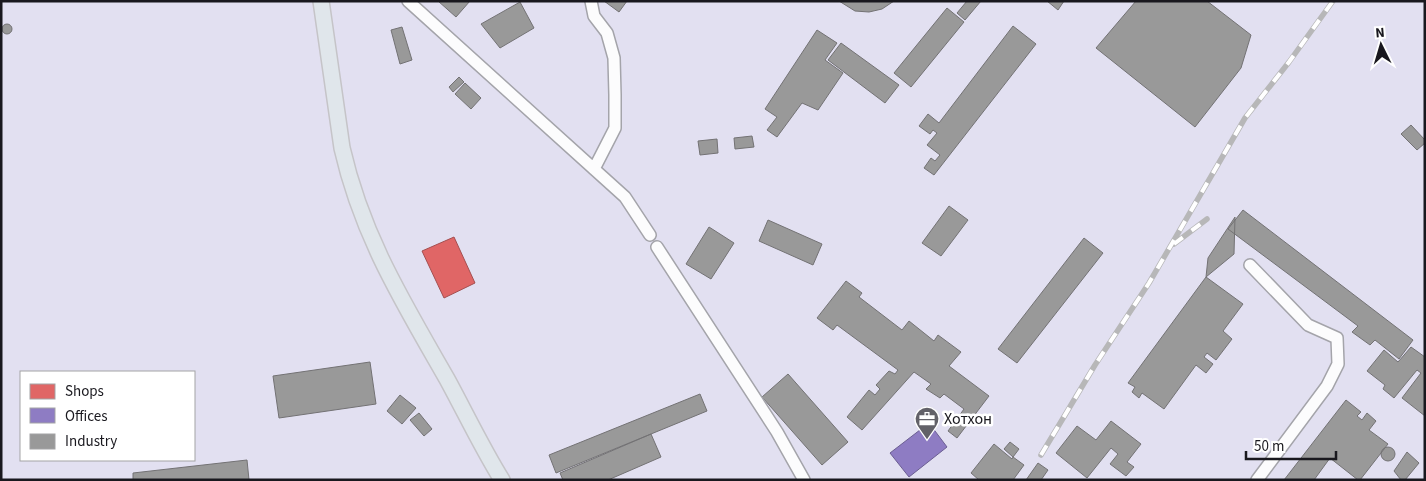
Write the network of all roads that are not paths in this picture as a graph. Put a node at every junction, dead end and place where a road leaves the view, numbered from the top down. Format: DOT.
graph roads {
  1 [pos="321,1"];
  2 [pos="408,1"];
  3 [pos="591,1"];
  4 [pos="594,168"];
  5 [pos="650,235"];
  6 [pos="657,247"];
  7 [pos="1250,265"];
  8 [pos="502,480"];
  9 [pos="804,480"];
  10 [pos="1257,480"];
  1 -- 8 [label="main road"];
  2 -- 4 [label="street"];
  3 -- 4 [label="street"];
  4 -- 5 [label="street"];
  6 -- 9 [label="street"];
  7 -- 10 [label="street"];
}
